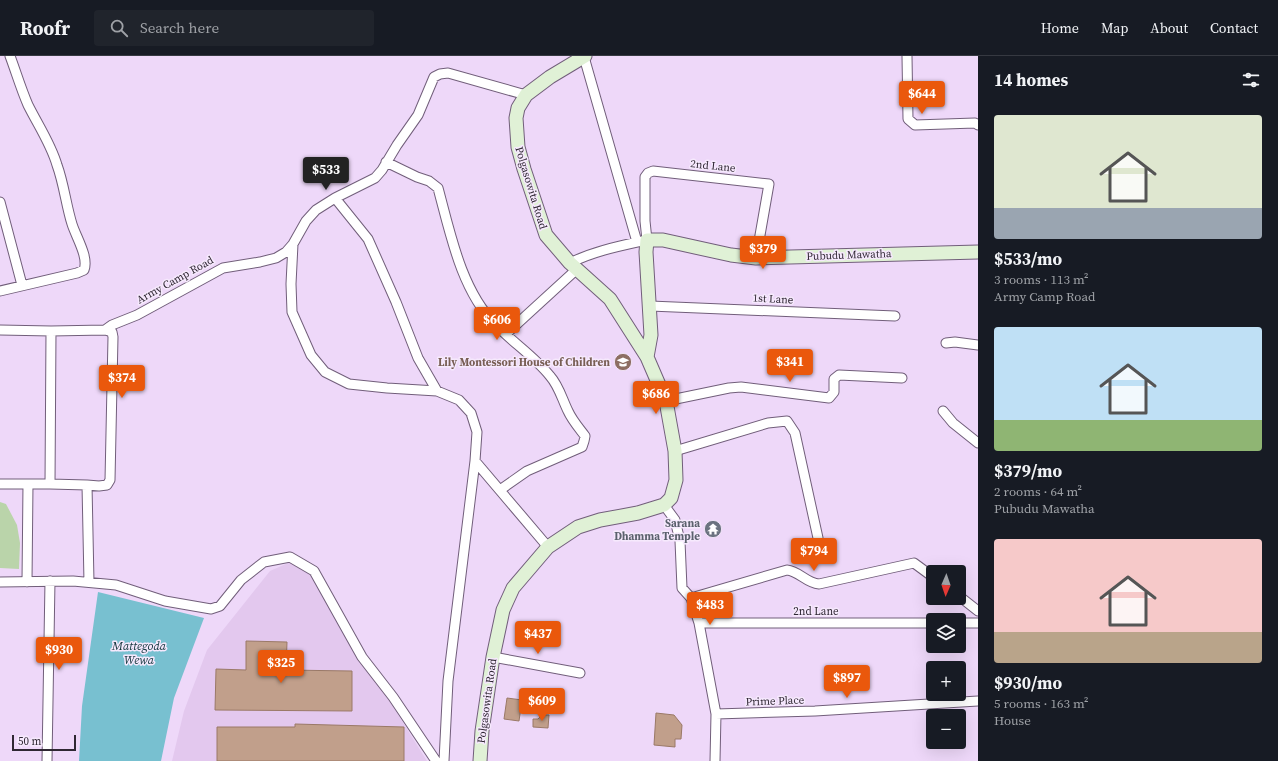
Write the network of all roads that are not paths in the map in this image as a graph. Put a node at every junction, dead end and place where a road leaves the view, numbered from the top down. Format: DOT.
graph roads {
  1 [pos="10,56"];
  2 [pos="907,56"];
  3 [pos="584,57"];
  4 [pos="526,95"];
  5 [pos="978,124"];
  6 [pos="386,162"];
  7 [pos="335,198"];
  8 [pos="0,202"];
  9 [pos="642,241"];
  10 [pos="293,244"];
  11 [pos="978,252"];
  12 [pos="756,258"];
  13 [pos="574,266"];
  14 [pos="22,286"];
  15 [pos="0,291"];
  16 [pos="650,306"];
  17 [pos="895,316"];
  18 [pos="0,330"];
  19 [pos="105,330"];
  20 [pos="51,331"];
  21 [pos="506,334"];
  22 [pos="946,343"];
  23 [pos="978,345"];
  24 [pos="647,357"];
  25 [pos="902,378"];
  26 [pos="437,390"];
  27 [pos="666,401"];
  28 [pos="943,411"];
  29 [pos="978,443"];
  30 [pos="675,451"];
  31 [pos="475,461"];
  32 [pos="0,484"];
  33 [pos="28,484"];
  34 [pos="50,484"];
  35 [pos="87,485"];
  36 [pos="500,490"];
  37 [pos="664,505"];
  38 [pos="818,538"];
  39 [pos="548,547"];
  40 [pos="926,572"];
  41 [pos="50,581"];
  42 [pos="0,582"];
  43 [pos="27,582"];
  44 [pos="89,582"];
  45 [pos="691,598"];
  46 [pos="966,602"];
  47 [pos="978,611"];
  48 [pos="699,623"];
  49 [pos="926,623"];
  50 [pos="966,623"];
  51 [pos="978,623"];
  52 [pos="492,657"];
  53 [pos="580,674"];
  54 [pos="978,701"];
  55 [pos="716,714"];
  56 [pos="47,761"];
  57 [pos="436,761"];
  58 [pos="444,761"];
  59 [pos="480,761"];
  60 [pos="715,761"];
  1 -- 14 [label="street"];
  2 -- 5 [label="street"];
  3 -- 4 [label="street, Polgasowita Road"];
  3 -- 9 [label="street"];
  4 -- 6 [label="street, Army Camp Road"];
  4 -- 13 [label="street, Polgasowita Road"];
  6 -- 7 [label="street, Army Camp Road"];
  6 -- 21 [label="street"];
  7 -- 10 [label="street, Army Camp Road"];
  7 -- 26 [label="street"];
  8 -- 14 [label="street"];
  9 -- 12 [label="street, Pubudu Mawatha"];
  9 -- 12 [label="street, 2nd Lane"];
  9 -- 13 [label="street"];
  9 -- 16 [label="street"];
  10 -- 19 [label="street, Army Camp Road"];
  10 -- 26 [label="street"];
  11 -- 12 [label="street, Pubudu Mawatha"];
  13 -- 21 [label="street"];
  13 -- 24 [label="street, Polgasowita Road"];
  14 -- 15 [label="street"];
  16 -- 17 [label="street, 1st Lane"];
  16 -- 24 [label="street"];
  18 -- 20 [label="street"];
  19 -- 20 [label="street"];
  19 -- 35 [label="street"];
  20 -- 34 [label="street"];
  21 -- 36 [label="street"];
  22 -- 23 [label="street"];
  24 -- 27 [label="street, Polgasowita Road"];
  25 -- 27 [label="street"];
  26 -- 31 [label="street"];
  27 -- 30 [label="street, Polgasowita Road"];
  28 -- 29 [label="street"];
  30 -- 37 [label="street, Polgasowita Road"];
  30 -- 38 [label="street"];
  31 -- 36 [label="street"];
  31 -- 58 [label="street"];
  32 -- 33 [label="street"];
  33 -- 34 [label="street"];
  33 -- 43 [label="street"];
  34 -- 35 [label="street"];
  35 -- 44 [label="street"];
  36 -- 39 [label="street"];
  37 -- 39 [label="street, Polgasowita Road"];
  37 -- 45 [label="street"];
  39 -- 52 [label="street, Polgasowita Road"];
  40 -- 45 [label="street"];
  41 -- 43 [label="street"];
  41 -- 44 [label="street"];
  41 -- 56 [label="street"];
  42 -- 43 [label="street"];
  44 -- 57 [label="street"];
  45 -- 48 [label="street"];
  46 -- 47 [label="street"];
  48 -- 49 [label="street, 2nd Lane"];
  48 -- 55 [label="street"];
  50 -- 51 [label="street"];
  52 -- 53 [label="street"];
  52 -- 59 [label="street, Polgasowita Road"];
  54 -- 55 [label="street, Prime Place"];
  55 -- 60 [label="street"];
}
